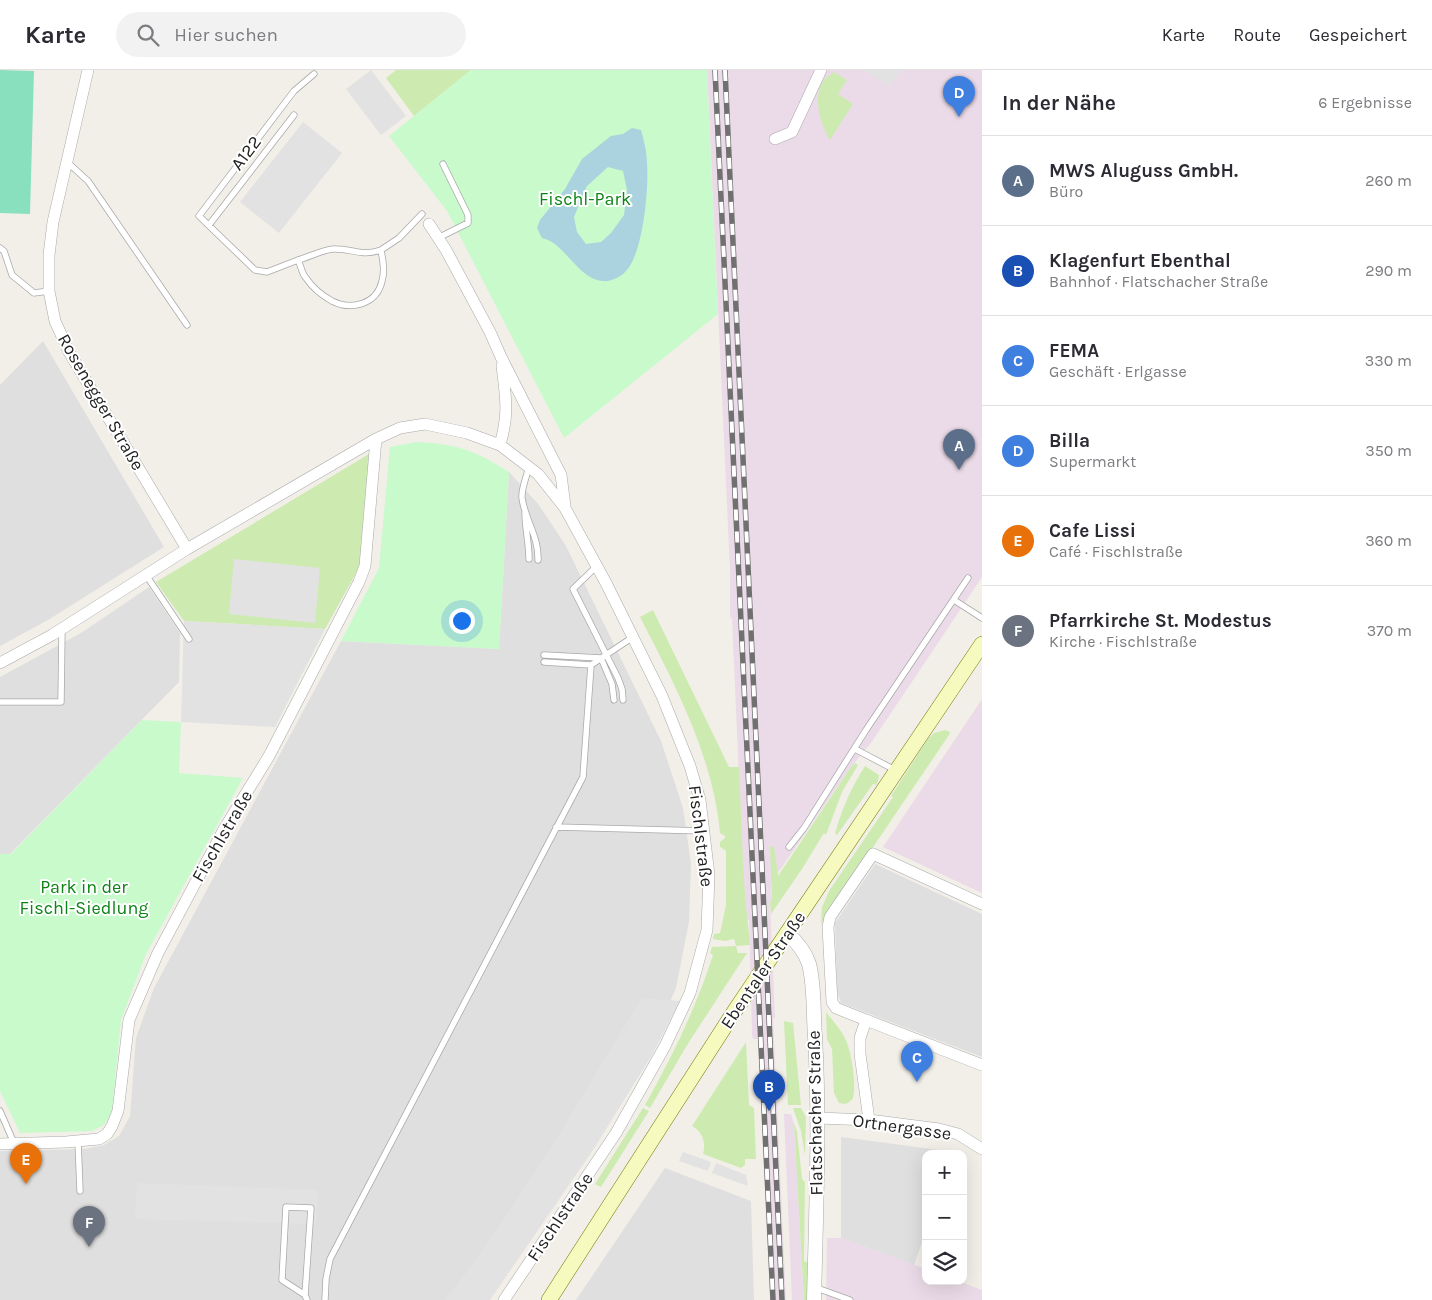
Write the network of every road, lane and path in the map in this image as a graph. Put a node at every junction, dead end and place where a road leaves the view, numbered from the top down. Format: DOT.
graph roads {
  1 [pos="88,70"];
  2 [pos="821,70"];
  3 [pos="314,74"];
  4 [pos="294,115"];
  5 [pos="775,139"];
  6 [pos="66,161"];
  7 [pos="443,164"];
  8 [pos="425,219"];
  9 [pos="209,225"];
  10 [pos="438,238"];
  11 [pos="0,248"];
  12 [pos="382,250"];
  13 [pos="298,260"];
  14 [pos="49,291"];
  15 [pos="187,325"];
  16 [pos="501,357"];
  17 [pos="376,440"];
  18 [pos="500,446"];
  19 [pos="529,466"];
  20 [pos="526,508"];
  21 [pos="565,508"];
  22 [pos="187,549"];
  23 [pos="529,559"];
  24 [pos="538,560"];
  25 [pos="597,566"];
  26 [pos="146,575"];
  27 [pos="968,578"];
  28 [pos="954,600"];
  29 [pos="982,618"];
  30 [pos="62,628"];
  31 [pos="633,637"];
  32 [pos="189,638"];
  33 [pos="982,644"];
  34 [pos="607,654"];
  35 [pos="544,655"];
  36 [pos="601,658"];
  37 [pos="544,662"];
  38 [pos="0,663"];
  39 [pos="591,665"];
  40 [pos="614,700"];
  41 [pos="623,700"];
  42 [pos="0,702"];
  43 [pos="855,749"];
  44 [pos="897,771"];
  45 [pos="556,827"];
  46 [pos="704,831"];
  47 [pos="789,847"];
  48 [pos="982,904"];
  49 [pos="787,933"];
  50 [pos="866,1020"];
  51 [pos="982,1065"];
  52 [pos="0,1110"];
  53 [pos="818,1118"];
  54 [pos="868,1120"];
  55 [pos="78,1141"];
  56 [pos="14,1143"];
  57 [pos="0,1144"];
  58 [pos="982,1149"];
  59 [pos="80,1191"];
  60 [pos="814,1294"];
  61 [pos="306,1297"];
  62 [pos="325,1300"];
  63 [pos="504,1300"];
  64 [pos="549,1300"];
  65 [pos="850,1300"];
  1 -- 6 [label="street, Rosenegger Straße"];
  2 -- 5 [label="street"];
  3 -- 9 [label="lane, A122"];
  4 -- 9 [label="lane, A122"];
  6 -- 14 [label="street, Rosenegger Straße"];
  6 -- 15 [label="lane"];
  7 -- 10 [label="lane"];
  8 -- 10 [label="street"];
  8 -- 12 [label="lane"];
  9 -- 13 [label="lane"];
  10 -- 16 [label="street"];
  11 -- 14 [label="lane"];
  12 -- 13 [label="lane"];
  12 -- 13 [label="lane"];
  14 -- 22 [label="street, Rosenegger Straße"];
  16 -- 18 [label="street"];
  16 -- 21 [label="street"];
  17 -- 18 [label="street, Fischlstraße"];
  17 -- 22 [label="street, Fischlstraße"];
  17 -- 55 [label="street, Fischlstraße"];
  18 -- 19 [label="street, Fischlstraße"];
  19 -- 20 [label="lane"];
  19 -- 21 [label="street, Fischlstraße"];
  20 -- 23 [label="lane"];
  20 -- 24 [label="lane"];
  21 -- 25 [label="street, Fischlstraße"];
  22 -- 26 [label="street, Fischlstraße"];
  25 -- 31 [label="street, Fischlstraße"];
  25 -- 34 [label="lane"];
  26 -- 30 [label="street, Fischlstraße"];
  26 -- 32 [label="lane"];
  27 -- 28 [label="lane"];
  28 -- 29 [label="lane"];
  28 -- 43 [label="lane"];
  30 -- 38 [label="street, Fischlstraße"];
  30 -- 42 [label="lane"];
  31 -- 34 [label="lane"];
  31 -- 46 [label="street, Fischlstraße"];
  33 -- 44 [label="main road, Ebentaler Straße"];
  34 -- 36 [label="lane"];
  34 -- 41 [label="lane"];
  35 -- 36 [label="lane"];
  36 -- 39 [label="lane"];
  36 -- 40 [label="lane"];
  37 -- 39 [label="lane"];
  39 -- 45 [label="lane"];
  43 -- 44 [label="lane"];
  43 -- 47 [label="lane"];
  44 -- 49 [label="main road, Ebentaler Straße"];
  45 -- 46 [label="lane"];
  45 -- 62 [label="lane"];
  46 -- 63 [label="street, Fischlstraße"];
  48 -- 50 [label="street"];
  49 -- 53 [label="street, Flatschacher Straße"];
  49 -- 64 [label="main road, Ebentaler Straße"];
  50 -- 51 [label="street"];
  50 -- 54 [label="street"];
  52 -- 56 [label="lane"];
  53 -- 54 [label="street, Ortnergasse"];
  53 -- 60 [label="street, Flatschacher Straße"];
  54 -- 58 [label="street, Ortnergasse"];
  55 -- 56 [label="street, Fischlstraße"];
  55 -- 59 [label="lane"];
  56 -- 57 [label="street, Fischlstraße"];
  60 -- 65 [label="lane"];
  61 -- 61 [label="lane"];
}
